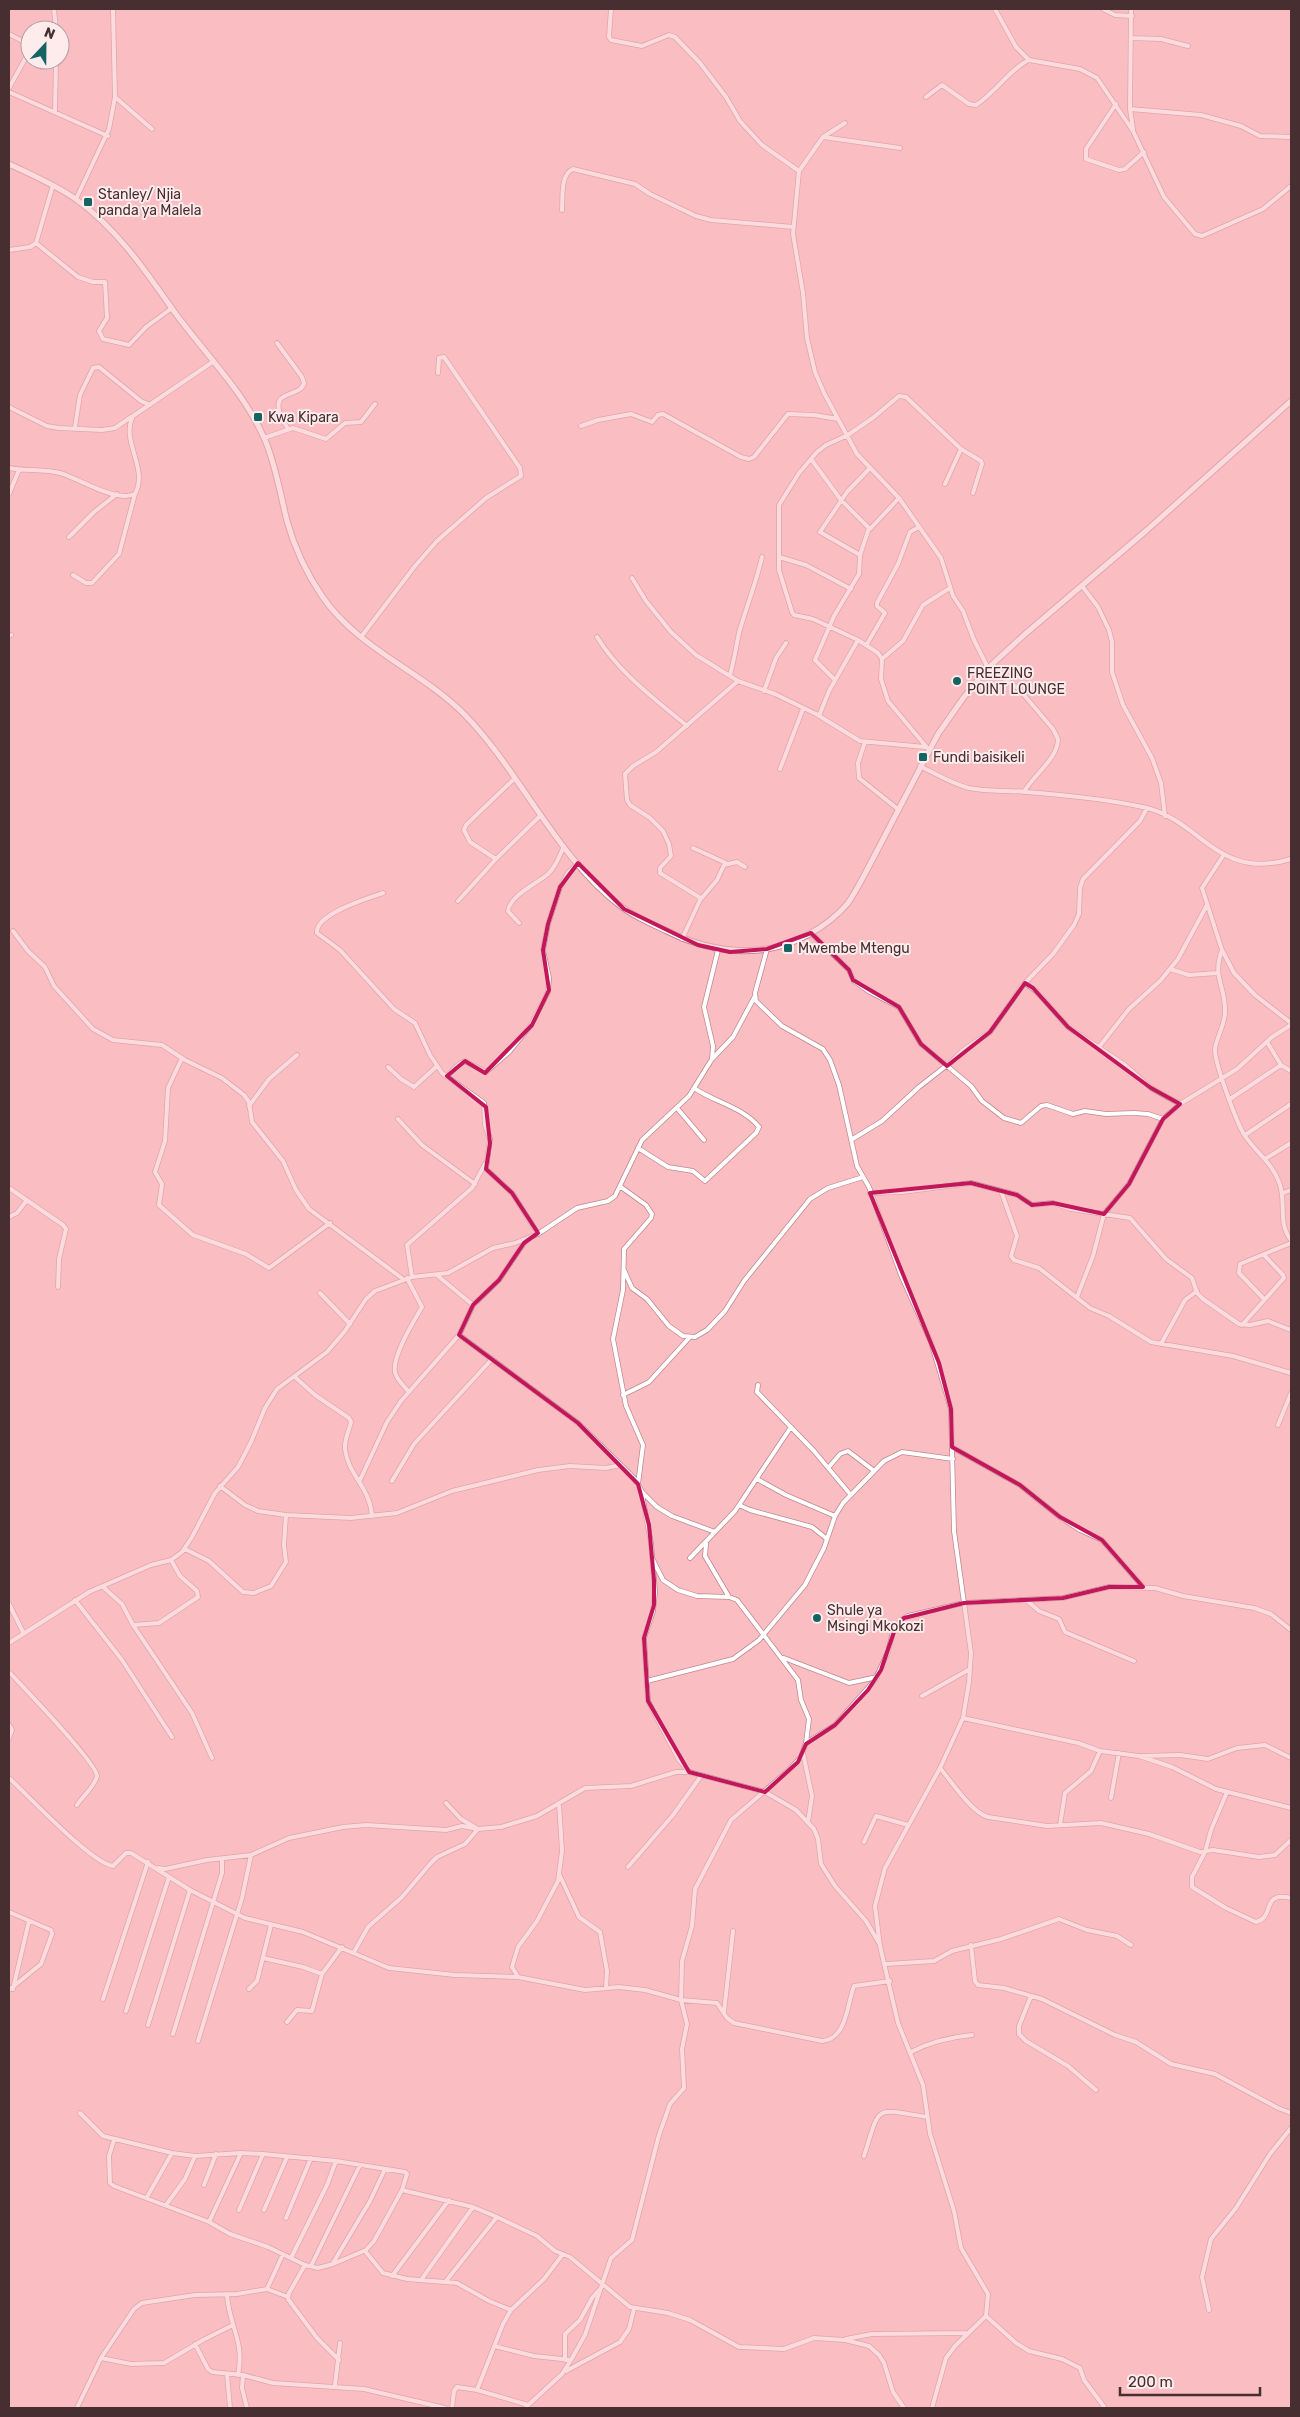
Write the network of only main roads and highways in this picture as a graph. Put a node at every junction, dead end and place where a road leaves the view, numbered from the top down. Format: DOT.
graph roads {
  1 [pos="9,164"];
  2 [pos="1291,401"];
  1 -- 2 [label="main road"];
}
